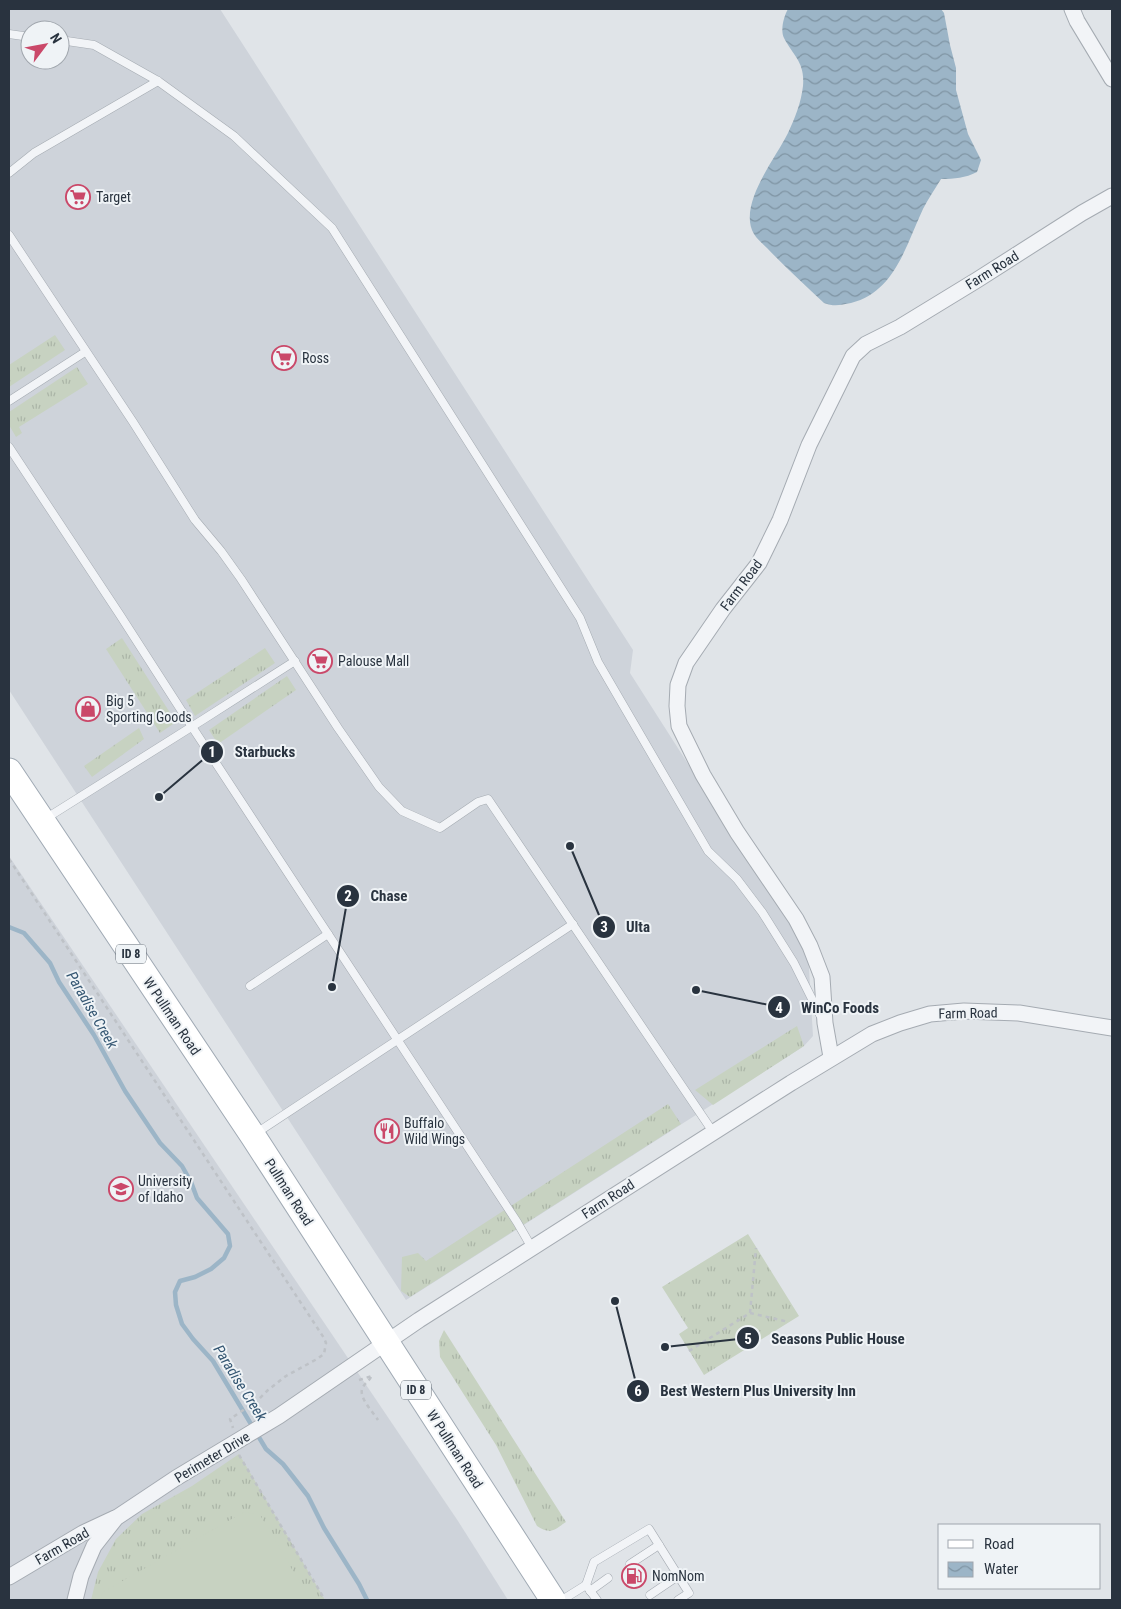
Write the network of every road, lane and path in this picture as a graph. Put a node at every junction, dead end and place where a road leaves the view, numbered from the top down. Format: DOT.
graph roads {
  1 [pos="1072,9"];
  2 [pos="70,41"];
  3 [pos="1112,79"];
  4 [pos="158,81"];
  5 [pos="9,172"];
  6 [pos="1112,196"];
  7 [pos="9,235"];
  8 [pos="85,352"];
  9 [pos="9,401"];
  10 [pos="9,447"];
  11 [pos="295,660"];
  12 [pos="192,727"];
  13 [pos="9,771"];
  14 [pos="41,821"];
  15 [pos="9,859"];
  16 [pos="573,924"];
  17 [pos="328,934"];
  18 [pos="250,986"];
  19 [pos="824,1023"];
  20 [pos="1112,1028"];
  21 [pos="398,1040"];
  22 [pos="831,1057"];
  23 [pos="713,1132"];
  24 [pos="253,1136"];
  25 [pos="325,1248"];
  26 [pos="532,1248"];
  27 [pos="756,1248"];
  28 [pos="750,1313"];
  29 [pos="789,1322"];
  30 [pos="385,1342"];
  31 [pos="689,1351"];
  32 [pos="372,1376"];
  33 [pos="378,1420"];
  34 [pos="232,1425"];
  35 [pos="238,1449"];
  36 [pos="116,1518"];
  37 [pos="659,1545"];
  38 [pos="630,1564"];
  39 [pos="9,1576"];
  40 [pos="678,1576"];
  41 [pos="608,1578"];
  42 [pos="588,1588"];
  43 [pos="650,1595"];
  44 [pos="75,1600"];
  45 [pos="324,1600"];
  46 [pos="553,1600"];
  47 [pos="562,1600"];
  48 [pos="596,1600"];
  49 [pos="678,1600"];
  1 -- 3 [label="street"];
  2 -- 4 [label="lane"];
  4 -- 5 [label="lane"];
  4 -- 19 [label="lane"];
  6 -- 19 [label="street, Farm Road"];
  7 -- 8 [label="lane"];
  8 -- 9 [label="lane"];
  8 -- 11 [label="lane"];
  10 -- 12 [label="lane"];
  11 -- 12 [label="lane"];
  11 -- 16 [label="lane"];
  12 -- 14 [label="lane"];
  12 -- 17 [label="lane"];
  13 -- 14 [label="main road, W Pullman Road / ID 8"];
  14 -- 24 [label="main road, W Pullman Road / ID 8"];
  15 -- 34 [label="path"];
  16 -- 21 [label="lane"];
  16 -- 23 [label="lane"];
  17 -- 18 [label="lane"];
  17 -- 21 [label="lane"];
  19 -- 22 [label="street, Farm Road"];
  20 -- 22 [label="street, Farm Road"];
  21 -- 24 [label="lane"];
  21 -- 26 [label="lane"];
  22 -- 23 [label="street, Farm Road"];
  23 -- 26 [label="street, Farm Road"];
  24 -- 25 [label="main road, Pullman Road / ID 8"];
  25 -- 30 [label="main road, W Pullman Road / ID 8"];
  26 -- 30 [label="street, Farm Road"];
  27 -- 28 [label="path"];
  28 -- 29 [label="path"];
  28 -- 31 [label="path"];
  30 -- 35 [label="street, Perimeter Drive"];
  30 -- 46 [label="main road, W Pullman Road / ID 8"];
  32 -- 33 [label="path"];
  35 -- 36 [label="street, Perimeter Drive"];
  35 -- 45 [label="path"];
  36 -- 39 [label="street, Farm Road"];
  36 -- 44 [label="street, Perimeter Drive"];
  37 -- 38 [label="lane"];
  37 -- 40 [label="lane"];
  37 -- 42 [label="lane"];
  40 -- 43 [label="lane"];
  40 -- 49 [label="lane"];
  41 -- 42 [label="lane"];
  42 -- 47 [label="lane"];
  42 -- 48 [label="lane"];
}
